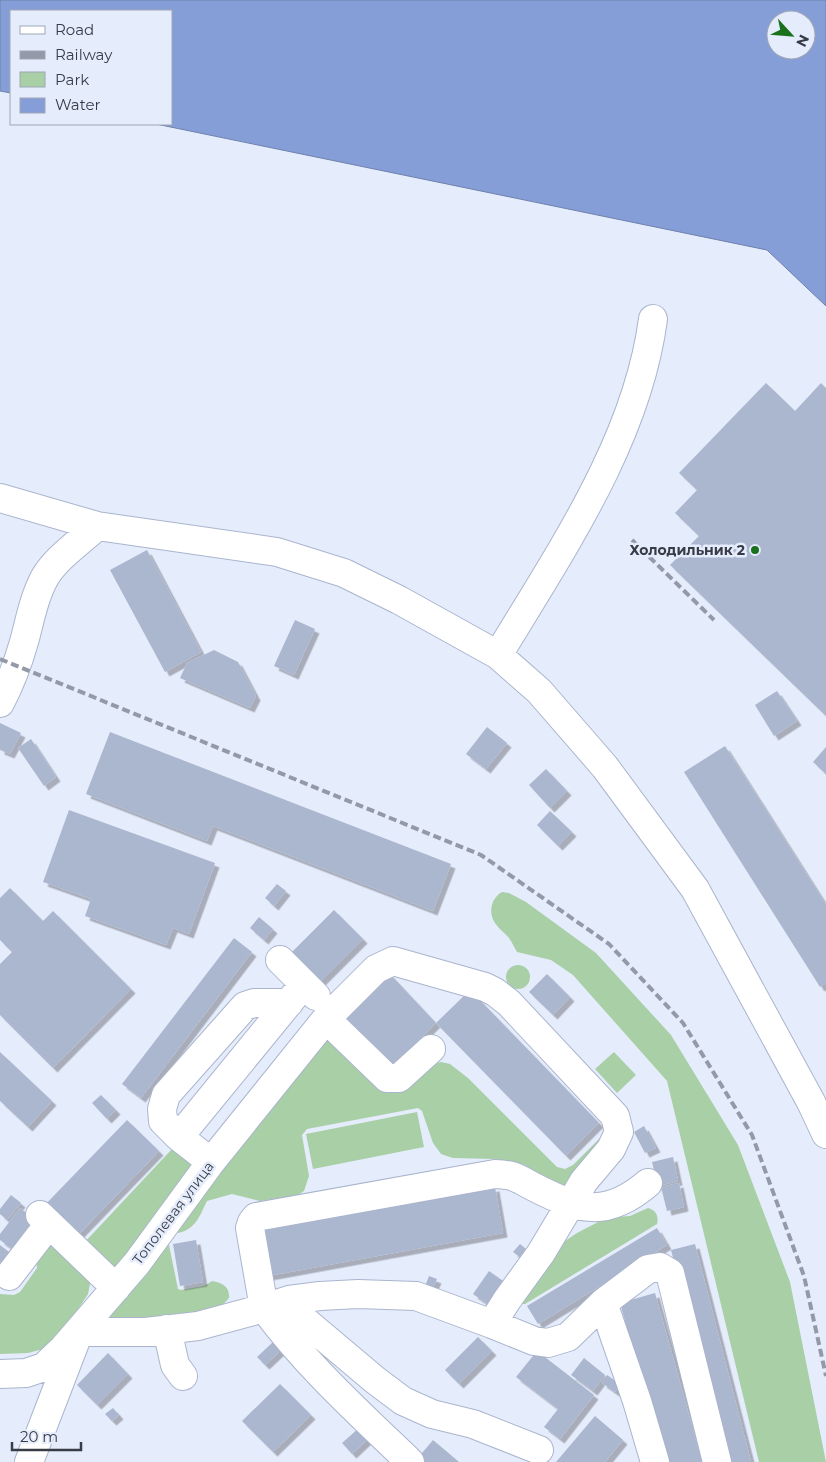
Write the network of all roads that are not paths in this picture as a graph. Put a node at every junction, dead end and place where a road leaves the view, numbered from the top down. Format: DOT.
graph roads {
  1 [pos="653,319"];
  2 [pos="0,498"];
  3 [pos="97,526"];
  4 [pos="498,656"];
  5 [pos="0,703"];
  6 [pos="280,960"];
  7 [pos="296,993"];
  8 [pos="330,1016"];
  9 [pos="431,1049"];
  10 [pos="819,1098"];
  11 [pos="826,1134"];
  12 [pos="179,1137"];
  13 [pos="211,1162"];
  14 [pos="648,1183"];
  15 [pos="571,1204"];
  16 [pos="9,1276"];
  17 [pos="116,1288"];
  18 [pos="289,1300"];
  19 [pos="603,1303"];
  20 [pos="264,1308"];
  21 [pos="492,1324"];
  22 [pos="166,1329"];
  23 [pos="79,1332"];
  24 [pos="0,1376"];
  25 [pos="183,1376"];
  26 [pos="539,1450"];
  27 [pos="650,1461"];
  28 [pos="29,1462"];
  29 [pos="410,1462"];
  30 [pos="717,1462"];
  1 -- 4 [label="street"];
  2 -- 3 [label="street"];
  3 -- 4 [label="street"];
  3 -- 5 [label="street"];
  4 -- 10 [label="street"];
  6 -- 7 [label="street"];
  7 -- 8 [label="street"];
  7 -- 12 [label="street"];
  7 -- 12 [label="street"];
  8 -- 9 [label="street"];
  8 -- 13 [label="street, Тополевая улица"];
  8 -- 15 [label="street, Тополевая улица"];
  10 -- 11 [label="street"];
  12 -- 13 [label="street"];
  13 -- 17 [label="street, Тополевая улица"];
  14 -- 15 [label="street"];
  15 -- 20 [label="street"];
  15 -- 21 [label="street, Тополевая улица"];
  16 -- 17 [label="street"];
  17 -- 23 [label="street, Тополевая улица"];
  18 -- 20 [label="street"];
  18 -- 21 [label="street"];
  18 -- 26 [label="street"];
  19 -- 21 [label="street"];
  19 -- 27 [label="street"];
  19 -- 30 [label="street"];
  20 -- 22 [label="street"];
  20 -- 29 [label="street"];
  22 -- 23 [label="street"];
  22 -- 25 [label="street"];
  23 -- 24 [label="street, Тополевая улица"];
  23 -- 28 [label="street"];
}
